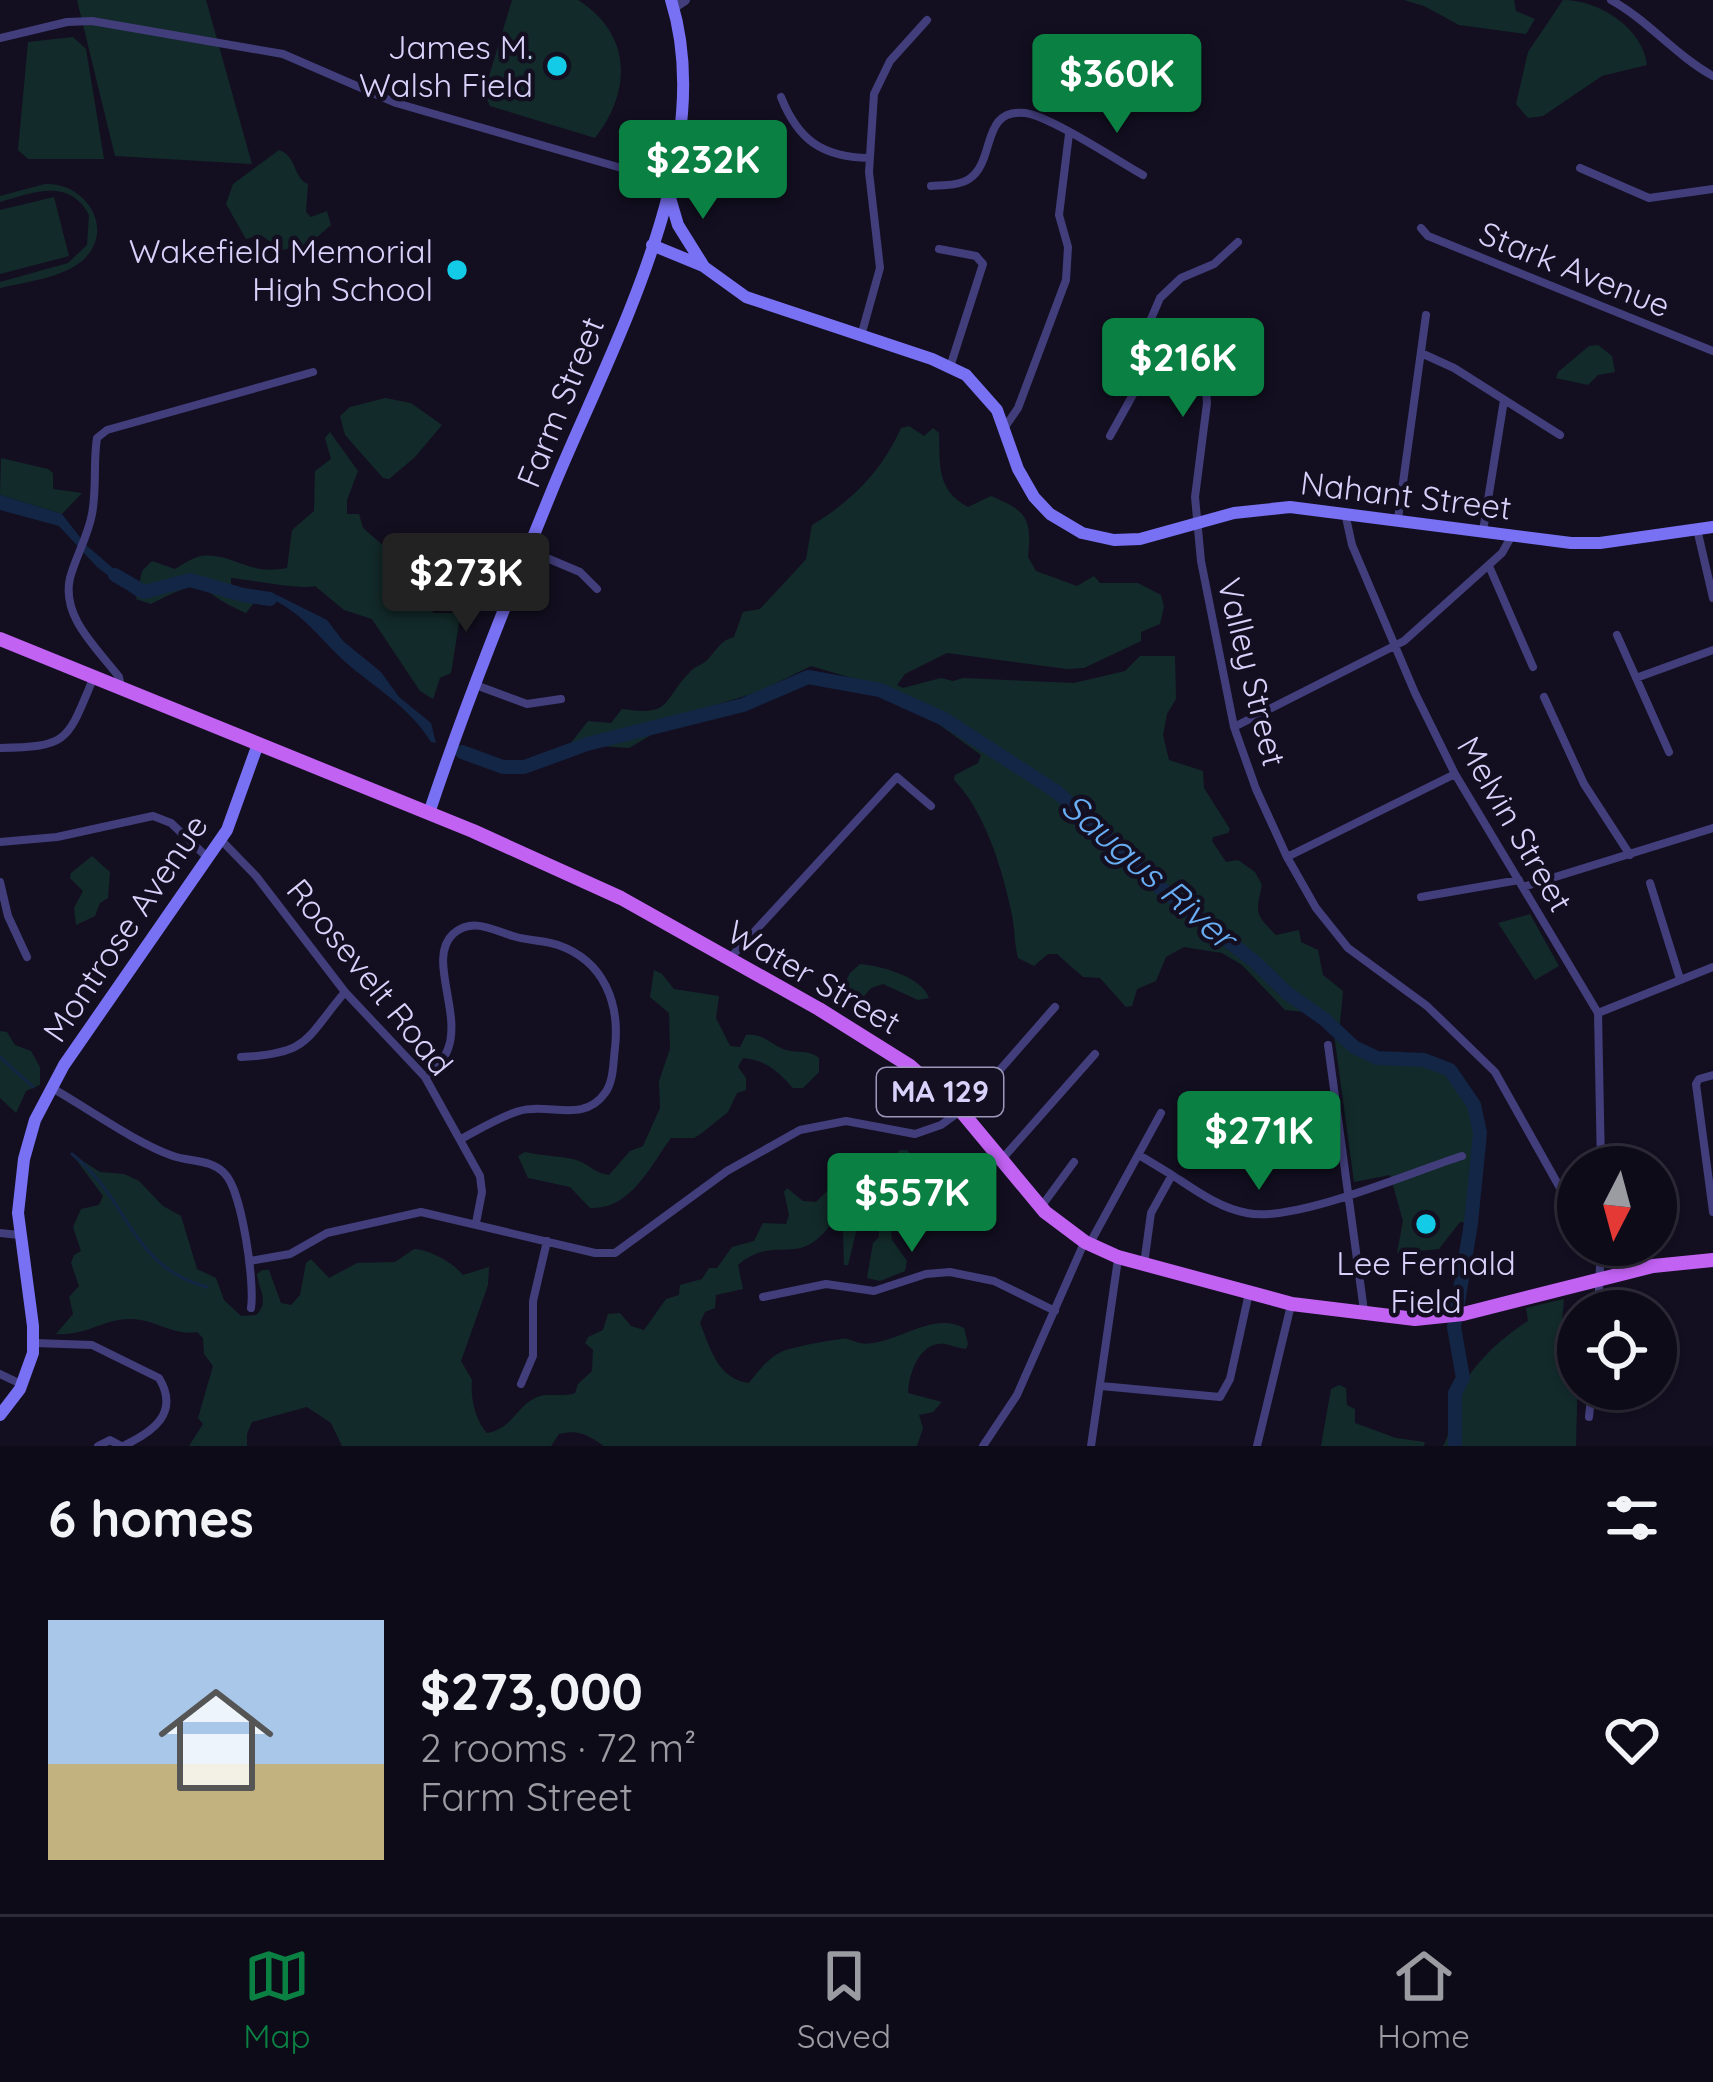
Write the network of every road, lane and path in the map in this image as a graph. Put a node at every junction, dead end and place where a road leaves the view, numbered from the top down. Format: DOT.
graph roads {
  1 [pos="1611,0"];
  2 [pos="676,3"];
  3 [pos="927,20"];
  4 [pos="0,38"];
  5 [pos="1713,76"];
  6 [pos="781,97"];
  7 [pos="1069,134"];
  8 [pos="868,158"];
  9 [pos="1580,168"];
  10 [pos="1143,176"];
  11 [pos="670,186"];
  12 [pos="932,187"];
  13 [pos="1713,189"];
  14 [pos="1421,228"];
  15 [pos="654,239"];
  16 [pos="686,241"];
  17 [pos="1238,242"];
  18 [pos="939,249"];
  19 [pos="703,266"];
  20 [pos="1426,315"];
  21 [pos="1150,320"];
  22 [pos="861,336"];
  23 [pos="1713,351"];
  24 [pos="1421,353"];
  25 [pos="950,367"];
  26 [pos="313,372"];
  27 [pos="1504,400"];
  28 [pos="1005,427"];
  29 [pos="1559,435"];
  30 [pos="1111,436"];
  31 [pos="1345,512"];
  32 [pos="1398,519"];
  33 [pos="1196,523"];
  34 [pos="1713,527"];
  35 [pos="1697,529"];
  36 [pos="1483,531"];
  37 [pos="1512,535"];
  38 [pos="528,550"];
  39 [pos="1489,566"];
  40 [pos="597,589"];
  41 [pos="1713,598"];
  42 [pos="1617,635"];
  43 [pos="0,639"];
  44 [pos="1395,646"];
  45 [pos="1713,650"];
  46 [pos="106,661"];
  47 [pos="1533,667"];
  48 [pos="1636,678"];
  49 [pos="96,679"];
  50 [pos="473,683"];
  51 [pos="121,688"];
  52 [pos="1544,697"];
  53 [pos="561,699"];
  54 [pos="1234,727"];
  55 [pos="259,744"];
  56 [pos="0,748"];
  57 [pos="1669,752"];
  58 [pos="1455,774"];
  59 [pos="932,806"];
  60 [pos="429,813"];
  61 [pos="1713,828"];
  62 [pos="220,840"];
  63 [pos="0,842"];
  64 [pos="1630,855"];
  65 [pos="1287,857"];
  66 [pos="208,858"];
  67 [pos="0,882"];
  68 [pos="1650,883"];
  69 [pos="1521,884"];
  70 [pos="1421,897"];
  71 [pos="27,957"];
  72 [pos="730,958"];
  73 [pos="1713,967"];
  74 [pos="1680,979"];
  75 [pos="346,992"];
  76 [pos="1055,1007"];
  77 [pos="1598,1012"];
  78 [pos="1328,1045"];
  79 [pos="1095,1054"];
  80 [pos="241,1057"];
  81 [pos="1713,1075"];
  82 [pos="425,1077"];
  83 [pos="51,1087"];
  84 [pos="962,1111"];
  85 [pos="1161,1113"];
  86 [pos="461,1139"];
  87 [pos="1601,1146"];
  88 [pos="1138,1155"];
  89 [pos="1462,1156"];
  90 [pos="1002,1159"];
  91 [pos="1074,1162"];
  92 [pos="1172,1175"];
  93 [pos="1557,1183"];
  94 [pos="1348,1193"];
  95 [pos="1041,1207"];
  96 [pos="1713,1212"];
  97 [pos="476,1223"];
  98 [pos="0,1233"];
  99 [pos="20,1235"];
  100 [pos="547,1241"];
  101 [pos="1087,1243"];
  102 [pos="1118,1257"];
  103 [pos="1713,1260"];
  104 [pos="250,1261"];
  105 [pos="1143,1265"];
  106 [pos="1598,1266"];
  107 [pos="1600,1266"];
  108 [pos="1600,1272"];
  109 [pos="1599,1290"];
  110 [pos="1250,1293"];
  111 [pos="763,1298"];
  112 [pos="1292,1304"];
  113 [pos="251,1308"];
  114 [pos="1054,1311"];
  115 [pos="1365,1316"];
  116 [pos="34,1343"];
  117 [pos="0,1375"];
  118 [pos="521,1384"];
  119 [pos="22,1385"];
  120 [pos="1101,1386"];
  121 [pos="1590,1410"];
  122 [pos="0,1415"];
  123 [pos="1589,1417"];
  124 [pos="98,1446"];
  125 [pos="122,1446"];
  126 [pos="983,1446"];
  127 [pos="1091,1446"];
  128 [pos="1256,1446"];
  1 -- 5 [label="street"];
  2 -- 11 [label="main road, Farm Street"];
  3 -- 8 [label="street"];
  4 -- 11 [label="street"];
  6 -- 8 [label="street"];
  7 -- 10 [label="street"];
  7 -- 12 [label="street"];
  7 -- 28 [label="street"];
  8 -- 22 [label="street"];
  9 -- 13 [label="street"];
  11 -- 15 [label="main road, Farm Street"];
  11 -- 16 [label="main road, Nahant Street"];
  14 -- 23 [label="street, Stark Avenue"];
  15 -- 16 [label="main road"];
  15 -- 19 [label="main road, Nahant Street"];
  15 -- 38 [label="main road, Farm Street"];
  16 -- 19 [label="main road, Nahant Street"];
  17 -- 21 [label="street"];
  18 -- 25 [label="street"];
  19 -- 22 [label="main road, Nahant Street"];
  20 -- 24 [label="street"];
  21 -- 30 [label="street"];
  21 -- 33 [label="street, Valley Street"];
  22 -- 25 [label="main road, Nahant Street"];
  24 -- 27 [label="street"];
  24 -- 32 [label="street"];
  25 -- 28 [label="main road, Nahant Street"];
  26 -- 46 [label="street"];
  27 -- 29 [label="street"];
  27 -- 36 [label="street"];
  28 -- 33 [label="main road, Nahant Street"];
  31 -- 32 [label="main road, Nahant Street"];
  31 -- 33 [label="main road, Nahant Street"];
  31 -- 44 [label="street, Melvin Street"];
  32 -- 36 [label="main road, Nahant Street"];
  33 -- 54 [label="street, Valley Street"];
  34 -- 35 [label="main road, Nahant Street"];
  35 -- 37 [label="main road, Nahant Street"];
  35 -- 41 [label="street"];
  36 -- 37 [label="main road, Nahant Street"];
  37 -- 39 [label="street"];
  38 -- 40 [label="street"];
  38 -- 50 [label="main road, Farm Street"];
  39 -- 44 [label="street"];
  39 -- 47 [label="street"];
  42 -- 48 [label="street"];
  43 -- 49 [label="main road, Water Street / MA 129"];
  44 -- 54 [label="street"];
  44 -- 58 [label="street, Melvin Street"];
  45 -- 48 [label="street"];
  46 -- 49 [label="street"];
  46 -- 51 [label="street"];
  48 -- 57 [label="street"];
  49 -- 51 [label="main road, Water Street / MA 129"];
  49 -- 56 [label="street"];
  50 -- 53 [label="street"];
  50 -- 60 [label="main road, Farm Street"];
  51 -- 55 [label="main road, Water Street / MA 129"];
  52 -- 64 [label="street"];
  54 -- 65 [label="street, Valley Street"];
  55 -- 60 [label="main road, Water Street / MA 129"];
  55 -- 62 [label="main road, Montrose Avenue"];
  58 -- 65 [label="street"];
  58 -- 69 [label="street, Melvin Street"];
  59 -- 72 [label="street"];
  60 -- 72 [label="main road, Water Street / MA 129"];
  61 -- 64 [label="street"];
  62 -- 66 [label="main road, Montrose Avenue"];
  62 -- 75 [label="street, Roosevelt Road"];
  63 -- 66 [label="street"];
  64 -- 69 [label="street"];
  65 -- 93 [label="street, Valley Street"];
  66 -- 83 [label="main road, Montrose Avenue"];
  67 -- 71 [label="street"];
  68 -- 74 [label="street"];
  69 -- 70 [label="street"];
  69 -- 77 [label="street, Melvin Street"];
  72 -- 84 [label="main road, Water Street / MA 129"];
  73 -- 74 [label="street"];
  74 -- 77 [label="street"];
  75 -- 80 [label="street"];
  75 -- 82 [label="street, Roosevelt Road"];
  76 -- 84 [label="street"];
  77 -- 87 [label="street, Melvin Street"];
  78 -- 94 [label="street"];
  79 -- 90 [label="street"];
  81 -- 96 [label="street"];
  82 -- 86 [label="street, Roosevelt Road"];
  82 -- 86 [label="street"];
  83 -- 99 [label="main road, Montrose Avenue"];
  83 -- 104 [label="street"];
  84 -- 90 [label="main road, Water Street / MA 129"];
  84 -- 100 [label="street"];
  85 -- 88 [label="street"];
  86 -- 97 [label="street, Roosevelt Road"];
  88 -- 92 [label="street"];
  88 -- 101 [label="street"];
  89 -- 94 [label="street"];
  90 -- 95 [label="main road, Water Street / MA 129"];
  91 -- 95 [label="street"];
  92 -- 94 [label="street"];
  92 -- 105 [label="street"];
  94 -- 115 [label="street"];
  95 -- 101 [label="main road, Water Street / MA 129"];
  97 -- 100 [label="street"];
  97 -- 104 [label="street"];
  98 -- 99 [label="street"];
  99 -- 116 [label="main road, Montrose Avenue"];
  100 -- 118 [label="street"];
  101 -- 102 [label="main road, Water Street / MA 129"];
  101 -- 114 [label="street"];
  102 -- 105 [label="main road, Water Street / MA 129"];
  102 -- 120 [label="street"];
  103 -- 108 [label="main road, Water Street / MA 129"];
  104 -- 113 [label="street"];
  105 -- 110 [label="main road, Water Street / MA 129"];
  106 -- 108 [label="street"];
  107 -- 108 [label="street"];
  108 -- 109 [label="street"];
  108 -- 115 [label="main road, Water Street / MA 129"];
  110 -- 112 [label="main road, Water Street / MA 129"];
  110 -- 120 [label="street"];
  111 -- 114 [label="street"];
  112 -- 115 [label="main road, Water Street / MA 129"];
  112 -- 128 [label="street"];
  114 -- 126 [label="street"];
  116 -- 119 [label="main road, Montrose Avenue"];
  116 -- 125 [label="street"];
  117 -- 119 [label="street"];
  119 -- 122 [label="main road, Montrose Avenue"];
  120 -- 127 [label="street"];
  121 -- 123 [label="street"];
  124 -- 125 [label="street"];
}
